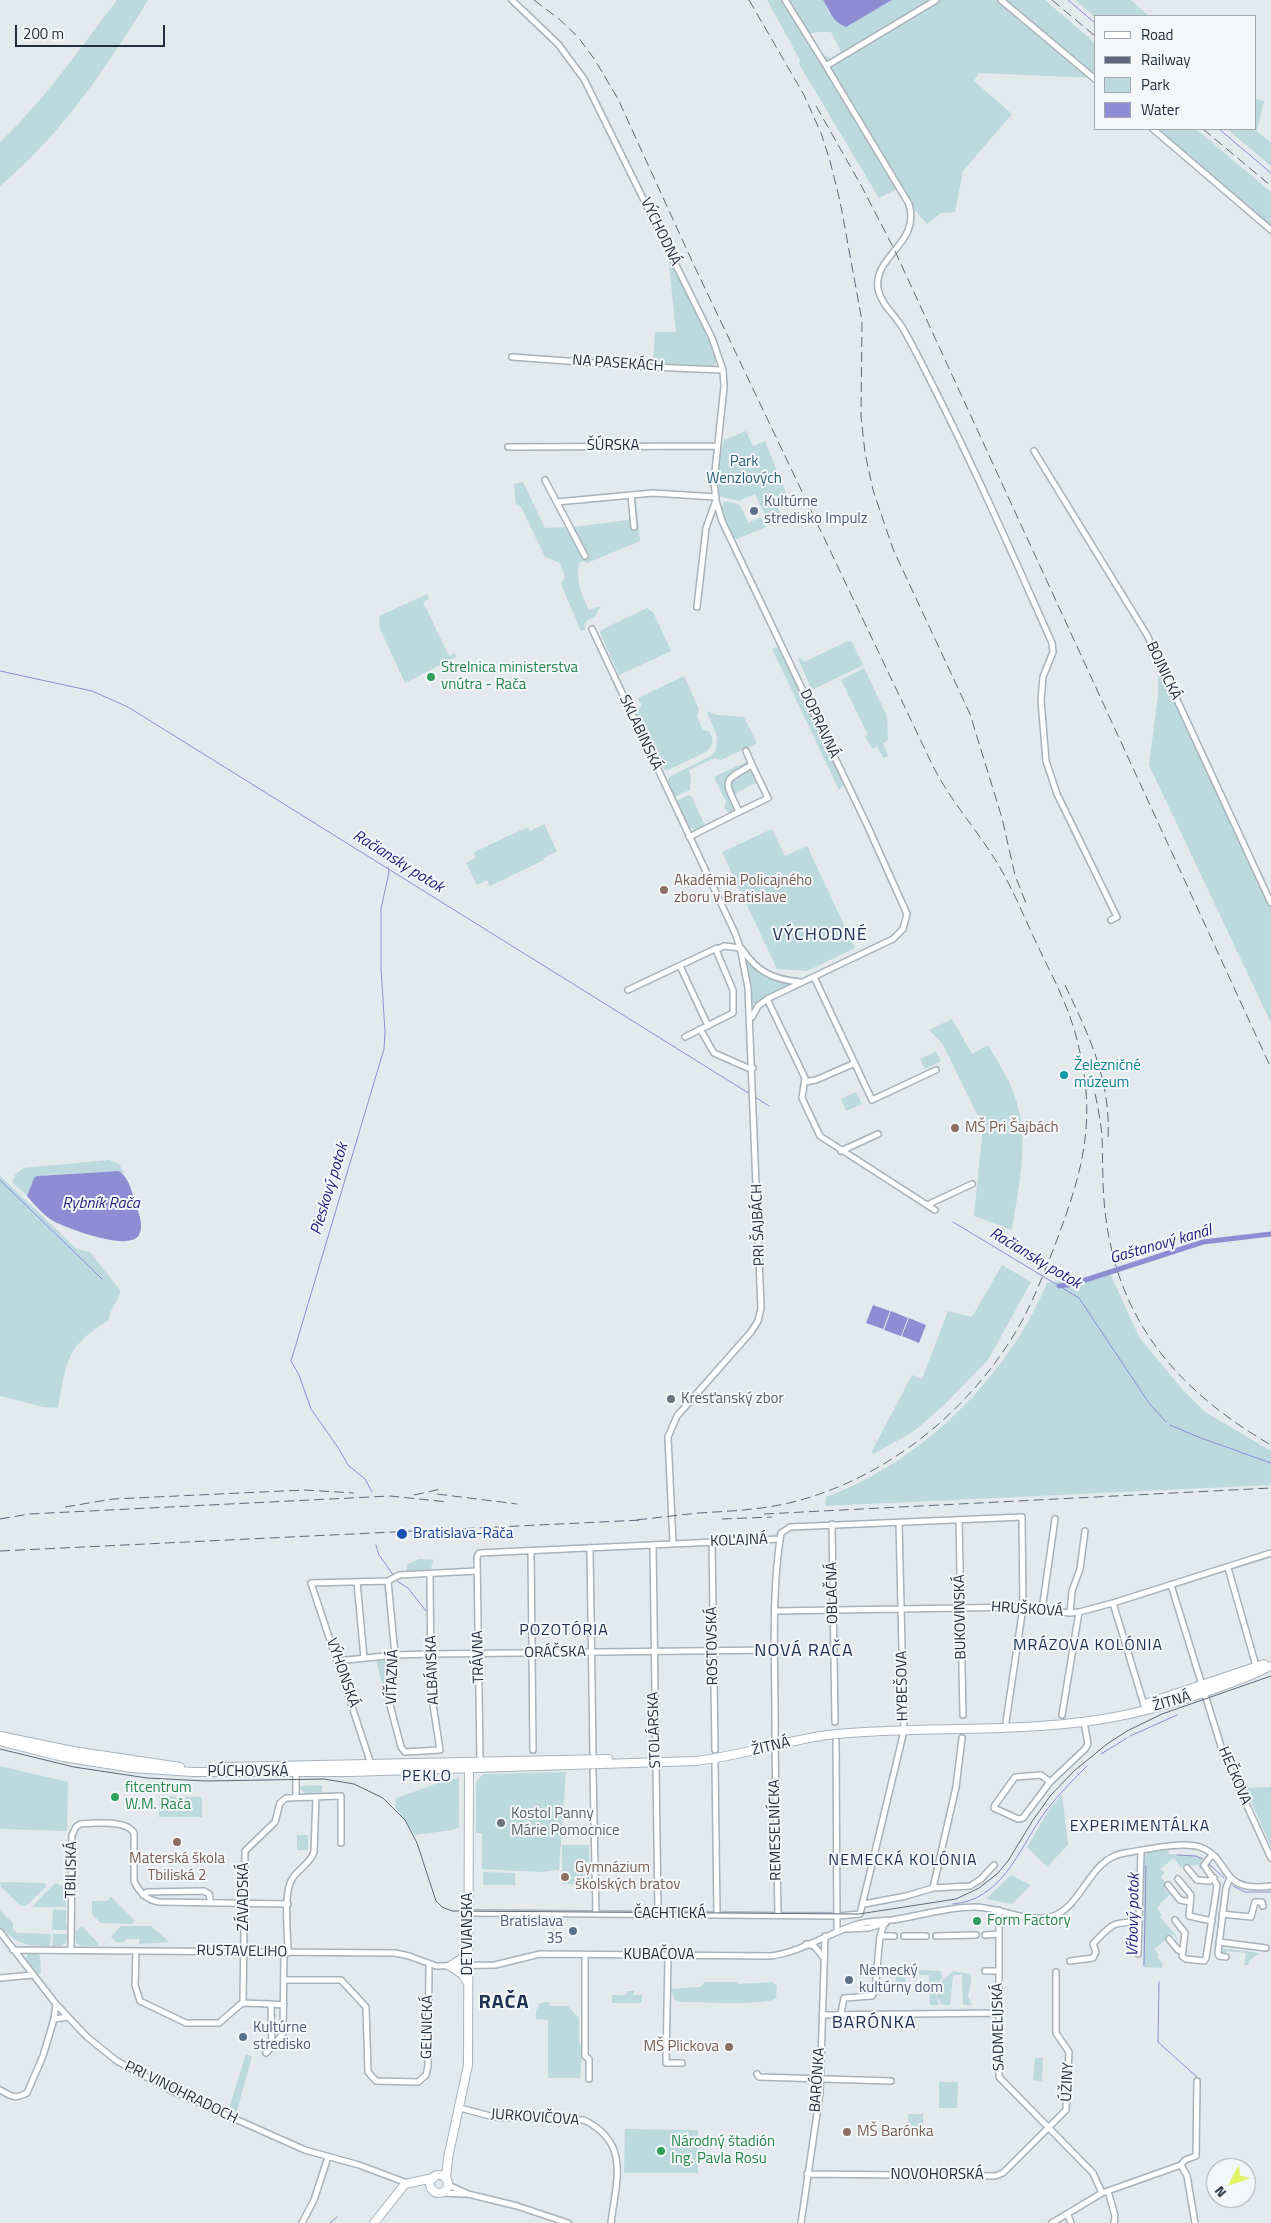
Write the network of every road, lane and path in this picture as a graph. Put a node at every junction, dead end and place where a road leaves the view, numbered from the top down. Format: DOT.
graph roads {
  1 [pos="512,0"];
  2 [pos="786,0"];
  3 [pos="936,0"];
  4 [pos="1002,0"];
  5 [pos="826,66"];
  6 [pos="1094,79"];
  7 [pos="1153,130"];
  8 [pos="1271,230"];
  9 [pos="512,357"];
  10 [pos="723,370"];
  11 [pos="717,446"];
  12 [pos="508,447"];
  13 [pos="1034,451"];
  14 [pos="545,480"];
  15 [pos="630,496"];
  16 [pos="716,498"];
  17 [pos="557,502"];
  18 [pos="634,527"];
  19 [pos="584,556"];
  20 [pos="697,607"];
  21 [pos="592,629"];
  22 [pos="746,751"];
  23 [pos="752,765"];
  24 [pos="739,812"];
  25 [pos="689,837"];
  26 [pos="1271,903"];
  27 [pos="1111,920"];
  28 [pos="740,947"];
  29 [pos="717,948"];
  30 [pos="680,966"];
  31 [pos="814,977"];
  32 [pos="802,982"];
  33 [pos="628,990"];
  34 [pos="767,999"];
  35 [pos="751,1018"];
  36 [pos="708,1026"];
  37 [pos="700,1029"];
  38 [pos="684,1037"];
  39 [pos="855,1063"];
  40 [pos="753,1068"];
  41 [pos="936,1070"];
  42 [pos="805,1082"];
  43 [pos="878,1134"];
  44 [pos="841,1151"];
  45 [pos="972,1184"];
  46 [pos="927,1205"];
  47 [pos="936,1210"];
  48 [pos="1055,1519"];
  49 [pos="959,1520"];
  50 [pos="899,1523"];
  51 [pos="832,1524"];
  52 [pos="1085,1531"];
  53 [pos="780,1539"];
  54 [pos="712,1542"];
  55 [pos="673,1543"];
  56 [pos="653,1545"];
  57 [pos="590,1549"];
  58 [pos="531,1551"];
  59 [pos="1271,1552"];
  60 [pos="479,1554"];
  61 [pos="1228,1568"];
  62 [pos="478,1571"];
  63 [pos="430,1573"];
  64 [pos="388,1581"];
  65 [pos="357,1582"];
  66 [pos="1171,1585"];
  67 [pos="1114,1603"];
  68 [pos="961,1607"];
  69 [pos="1023,1607"];
  70 [pos="901,1608"];
  71 [pos="775,1610"];
  72 [pos="1042,1610"];
  73 [pos="833,1611"];
  74 [pos="1070,1612"];
  75 [pos="1079,1612"];
  76 [pos="773,1650"];
  77 [pos="713,1651"];
  78 [pos="592,1652"];
  79 [pos="653,1652"];
  80 [pos="532,1653"];
  81 [pos="431,1654"];
  82 [pos="479,1654"];
  83 [pos="395,1655"];
  84 [pos="364,1658"];
  85 [pos="337,1661"];
  86 [pos="1271,1662"];
  87 [pos="1256,1666"];
  88 [pos="1271,1666"];
  89 [pos="1202,1689"];
  90 [pos="1144,1704"];
  91 [pos="963,1714"];
  92 [pos="1062,1714"];
  93 [pos="835,1722"];
  94 [pos="1006,1722"];
  95 [pos="1084,1722"];
  96 [pos="904,1729"];
  97 [pos="0,1736"];
  98 [pos="962,1738"];
  99 [pos="0,1741"];
  100 [pos="836,1741"];
  101 [pos="775,1743"];
  102 [pos="533,1750"];
  103 [pos="715,1750"];
  104 [pos="424,1751"];
  105 [pos="593,1753"];
  106 [pos="480,1760"];
  107 [pos="655,1760"];
  108 [pos="459,1761"];
  109 [pos="715,1762"];
  110 [pos="371,1764"];
  111 [pos="469,1768"];
  112 [pos="375,1771"];
  113 [pos="593,1771"];
  114 [pos="299,1772"];
  115 [pos="1050,1782"];
  116 [pos="296,1797"];
  117 [pos="316,1797"];
  118 [pos="341,1843"];
  119 [pos="1141,1851"];
  120 [pos="1212,1856"];
  121 [pos="1271,1858"];
  122 [pos="994,1865"];
  123 [pos="1187,1868"];
  124 [pos="1214,1878"];
  125 [pos="1230,1878"];
  126 [pos="1178,1879"];
  127 [pos="1168,1884"];
  128 [pos="1270,1885"];
  129 [pos="933,1888"];
  130 [pos="143,1895"];
  131 [pos="1190,1902"];
  132 [pos="211,1903"];
  133 [pos="244,1904"];
  134 [pos="288,1904"];
  135 [pos="864,1904"];
  136 [pos="1263,1906"];
  137 [pos="999,1910"];
  138 [pos="469,1913"];
  139 [pos="596,1914"];
  140 [pos="658,1914"];
  141 [pos="1222,1914"];
  142 [pos="717,1915"];
  143 [pos="778,1915"];
  144 [pos="838,1916"];
  145 [pos="894,1919"];
  146 [pos="1176,1920"];
  147 [pos="1212,1921"];
  148 [pos="1139,1922"];
  149 [pos="884,1924"];
  150 [pos="868,1928"];
  151 [pos="846,1929"];
  152 [pos="0,1932"];
  153 [pos="837,1932"];
  154 [pos="998,1934"];
  155 [pos="976,1935"];
  156 [pos="985,1935"];
  157 [pos="825,1936"];
  158 [pos="880,1936"];
  159 [pos="894,1936"];
  160 [pos="904,1936"];
  161 [pos="926,1936"];
  162 [pos="936,1936"];
  163 [pos="1169,1939"];
  164 [pos="1219,1942"];
  165 [pos="806,1944"];
  166 [pos="1266,1948"];
  167 [pos="468,1949"];
  168 [pos="13,1950"];
  169 [pos="71,1950"];
  170 [pos="136,1951"];
  171 [pos="1182,1951"];
  172 [pos="244,1952"];
  173 [pos="286,1953"];
  174 [pos="1138,1954"];
  175 [pos="585,1955"];
  176 [pos="668,1956"];
  177 [pos="1226,1957"];
  178 [pos="824,1958"];
  179 [pos="1070,1961"];
  180 [pos="429,1964"];
  181 [pos="450,1966"];
  182 [pos="468,1966"];
  183 [pos="985,1971"];
  184 [pos="999,1971"];
  185 [pos="1056,1972"];
  186 [pos="32,1975"];
  187 [pos="0,1978"];
  188 [pos="284,1980"];
  189 [pos="468,1983"];
  190 [pos="243,2003"];
  191 [pos="56,2004"];
  192 [pos="271,2004"];
  193 [pos="284,2004"];
  194 [pos="998,2012"];
  195 [pos="841,2014"];
  196 [pos="822,2015"];
  197 [pos="68,2017"];
  198 [pos="54,2019"];
  199 [pos="272,2047"];
  200 [pos="266,2053"];
  201 [pos="682,2063"];
  202 [pos="757,2074"];
  203 [pos="589,2079"];
  204 [pos="820,2080"];
  205 [pos="891,2081"];
  206 [pos="1197,2081"];
  207 [pos="0,2090"];
  208 [pos="460,2108"];
  209 [pos="1048,2129"];
  210 [pos="328,2157"];
  211 [pos="448,2158"];
  212 [pos="1181,2165"];
  213 [pos="807,2174"];
  214 [pos="434,2177"];
  215 [pos="447,2182"];
  216 [pos="408,2183"];
  217 [pos="437,2191"];
  218 [pos="1108,2191"];
  219 [pos="1102,2193"];
  220 [pos="468,2194"];
  221 [pos="1068,2214"];
  222 [pos="302,2223"];
  223 [pos="374,2223"];
  224 [pos="568,2223"];
  225 [pos="611,2223"];
  226 [pos="801,2223"];
  227 [pos="1052,2223"];
  228 [pos="1071,2223"];
  229 [pos="1114,2223"];
  230 [pos="1195,2223"];
  1 -- 10 [label="street, VÝCHODNÁ"];
  2 -- 5 [label="street"];
  3 -- 5 [label="street"];
  4 -- 6 [label="street"];
  5 -- 27 [label="street"];
  7 -- 8 [label="street"];
  9 -- 10 [label="street, NA PASEKÁCH"];
  10 -- 11 [label="street, VÝCHODNÁ"];
  11 -- 12 [label="street, ŠÚRSKA"];
  11 -- 16 [label="street, VÝCHODNÁ"];
  13 -- 26 [label="street, BOJNICKÁ"];
  14 -- 17 [label="street"];
  15 -- 16 [label="street"];
  15 -- 17 [label="street"];
  15 -- 18 [label="street"];
  16 -- 20 [label="street, VÝCHODNÁ"];
  16 -- 31 [label="street, DOPRAVNÁ"];
  17 -- 19 [label="street"];
  21 -- 25 [label="street, SKLABINSKÁ"];
  22 -- 23 [label="street"];
  23 -- 24 [label="street"];
  23 -- 24 [label="street"];
  24 -- 25 [label="street"];
  25 -- 28 [label="street, SKLABINSKÁ"];
  28 -- 29 [label="street"];
  28 -- 32 [label="street"];
  28 -- 35 [label="street, SKLABINSKÁ"];
  29 -- 30 [label="street"];
  29 -- 36 [label="street"];
  30 -- 33 [label="street"];
  30 -- 36 [label="street"];
  31 -- 32 [label="street"];
  31 -- 39 [label="street"];
  32 -- 34 [label="street"];
  34 -- 35 [label="street"];
  34 -- 42 [label="street"];
  35 -- 40 [label="street, PRI ŠAJBÁCH"];
  36 -- 37 [label="street"];
  37 -- 38 [label="street"];
  37 -- 40 [label="street"];
  39 -- 41 [label="street"];
  39 -- 42 [label="street"];
  40 -- 55 [label="street, PRI ŠAJBÁCH"];
  42 -- 44 [label="street"];
  43 -- 44 [label="street"];
  44 -- 46 [label="street"];
  45 -- 46 [label="street"];
  46 -- 47 [label="street"];
  48 -- 72 [label="street"];
  49 -- 50 [label="street, KOĽAJNÁ"];
  49 -- 68 [label="street, BUKOVINSKÁ"];
  49 -- 69 [label="street, KOĽAJNÁ"];
  50 -- 51 [label="street, KOĽAJNÁ"];
  50 -- 70 [label="street, HYBEŠOVA"];
  51 -- 53 [label="street, KOĽAJNÁ"];
  51 -- 73 [label="street, OBLAČNÁ"];
  52 -- 74 [label="street"];
  53 -- 54 [label="street, KOĽAJNÁ"];
  53 -- 71 [label="street, REMESELNÍCKA"];
  54 -- 55 [label="street, KOĽAJNÁ"];
  54 -- 77 [label="street, ROSTOVSKÁ"];
  55 -- 56 [label="street, KOĽAJNÁ"];
  56 -- 57 [label="street, KOĽAJNÁ"];
  56 -- 79 [label="street, STOLÁRSKA"];
  57 -- 58 [label="street, KOĽAJNÁ"];
  57 -- 78 [label="street"];
  58 -- 60 [label="street, KOĽAJNÁ"];
  58 -- 80 [label="street"];
  59 -- 61 [label="street, HRUŠKOVÁ"];
  60 -- 62 [label="street, TRÁVNA"];
  61 -- 66 [label="street, HRUŠKOVÁ"];
  61 -- 87 [label="street"];
  62 -- 63 [label="street"];
  62 -- 82 [label="street, TRÁVNA"];
  63 -- 64 [label="street"];
  63 -- 81 [label="street, ALBÁNSKA"];
  64 -- 65 [label="street"];
  64 -- 83 [label="street, VÍŤAZNÁ"];
  65 -- 84 [label="street"];
  65 -- 85 [label="street, VÝHONSKÁ"];
  66 -- 67 [label="street, HRUŠKOVÁ"];
  66 -- 89 [label="street, HEČKOVA"];
  67 -- 75 [label="street, HRUŠKOVÁ"];
  67 -- 90 [label="street"];
  68 -- 69 [label="street, HRUŠKOVÁ"];
  68 -- 70 [label="street, HRUŠKOVÁ"];
  68 -- 91 [label="street, BUKOVINSKÁ"];
  69 -- 72 [label="street, HRUŠKOVÁ"];
  69 -- 94 [label="street"];
  70 -- 73 [label="street, HRUŠKOVÁ"];
  70 -- 96 [label="street, HYBEŠOVA"];
  71 -- 73 [label="street, HRUŠKOVÁ"];
  71 -- 76 [label="street, REMESELNÍCKA"];
  72 -- 74 [label="street, HRUŠKOVÁ"];
  73 -- 93 [label="street, OBLAČNÁ"];
  74 -- 75 [label="street, HRUŠKOVÁ"];
  75 -- 92 [label="street"];
  76 -- 77 [label="street, ORÁČSKA"];
  76 -- 101 [label="street, REMESELNÍCKA"];
  77 -- 79 [label="street, ORÁČSKA"];
  77 -- 103 [label="street, ROSTOVSKÁ"];
  78 -- 79 [label="street, ORÁČSKA"];
  78 -- 80 [label="street, ORÁČSKA"];
  78 -- 105 [label="street"];
  79 -- 107 [label="street, STOLÁRSKA"];
  80 -- 82 [label="street, ORÁČSKA"];
  80 -- 102 [label="street"];
  81 -- 82 [label="street, ORÁČSKA"];
  81 -- 83 [label="street, ORÁČSKA"];
  81 -- 104 [label="street, ALBÁNSKA"];
  82 -- 106 [label="street, TRÁVNA"];
  83 -- 84 [label="street, ORÁČSKA"];
  83 -- 104 [label="street, VÍŤAZNÁ"];
  84 -- 85 [label="street, ORÁČSKA"];
  85 -- 110 [label="street, VÝHONSKÁ"];
  86 -- 87 [label="main road"];
  87 -- 89 [label="main road"];
  88 -- 89 [label="main road"];
  89 -- 90 [label="main road, ŽITNÁ"];
  89 -- 95 [label="main road, ŽITNÁ"];
  89 -- 121 [label="street, HEČKOVA"];
  90 -- 94 [label="main road, ŽITNÁ"];
  94 -- 96 [label="main road, ŽITNÁ"];
  95 -- 96 [label="main road, ŽITNÁ"];
  95 -- 115 [label="street"];
  96 -- 101 [label="main road, ŽITNÁ"];
  96 -- 135 [label="street, HYBEŠOVA"];
  97 -- 114 [label="main road, PÚCHOVSKÁ"];
  98 -- 129 [label="street"];
  99 -- 114 [label="main road, PÚCHOVSKÁ"];
  100 -- 144 [label="street"];
  101 -- 107 [label="main road, ŽITNÁ"];
  101 -- 143 [label="street, REMESELNÍCKA"];
  106 -- 107 [label="main road, ŽITNÁ"];
  106 -- 108 [label="main road, PÚCHOVSKÁ"];
  106 -- 111 [label="main road"];
  107 -- 111 [label="main road, ŽITNÁ"];
  107 -- 140 [label="street, STOLÁRSKA"];
  108 -- 110 [label="main road, PÚCHOVSKÁ"];
  108 -- 111 [label="main road"];
  109 -- 142 [label="street"];
  110 -- 112 [label="street, VÝHONSKÁ"];
  110 -- 114 [label="main road, PÚCHOVSKÁ"];
  111 -- 112 [label="main road, PÚCHOVSKÁ"];
  111 -- 138 [label="main road, DETVIANSKA"];
  112 -- 114 [label="main road, PÚCHOVSKÁ"];
  113 -- 139 [label="street"];
  114 -- 116 [label="street"];
  115 -- 115 [label="street"];
  116 -- 117 [label="street, ZÁVADSKÁ"];
  116 -- 133 [label="street, ZÁVADSKÁ"];
  117 -- 118 [label="street, ZÁVADSKÁ"];
  117 -- 134 [label="street"];
  119 -- 120 [label="street, KUBAČOVA"];
  119 -- 137 [label="street, KUBAČOVA"];
  119 -- 148 [label="street"];
  120 -- 124 [label="street"];
  120 -- 125 [label="street"];
  122 -- 129 [label="street"];
  123 -- 124 [label="street"];
  124 -- 147 [label="street"];
  125 -- 128 [label="street"];
  125 -- 141 [label="street"];
  126 -- 131 [label="street"];
  127 -- 131 [label="street"];
  129 -- 135 [label="street"];
  130 -- 132 [label="street"];
  130 -- 132 [label="street"];
  130 -- 169 [label="street, TBILISKÁ"];
  131 -- 147 [label="street"];
  132 -- 133 [label="street"];
  133 -- 134 [label="street"];
  133 -- 172 [label="street, ZÁVADSKÁ"];
  134 -- 173 [label="street"];
  135 -- 144 [label="street, ČACHTICKÁ"];
  136 -- 141 [label="street"];
  137 -- 145 [label="street, KUBAČOVA"];
  137 -- 154 [label="street, SADMELIJSKÁ"];
  138 -- 139 [label="street, ČACHTICKÁ"];
  138 -- 167 [label="main road, DETVIANSKA"];
  139 -- 140 [label="street, ČACHTICKÁ"];
  140 -- 142 [label="street, ČACHTICKÁ"];
  141 -- 164 [label="street"];
  142 -- 143 [label="street, ČACHTICKÁ"];
  143 -- 144 [label="street, ČACHTICKÁ"];
  144 -- 153 [label="street"];
  145 -- 149 [label="street, KUBAČOVA"];
  145 -- 151 [label="street, KUBAČOVA"];
  146 -- 171 [label="street"];
  147 -- 171 [label="street"];
  148 -- 174 [label="street"];
  148 -- 179 [label="street"];
  149 -- 150 [label="street, KUBAČOVA"];
  149 -- 158 [label="street"];
  150 -- 151 [label="street, KUBAČOVA"];
  150 -- 158 [label="street"];
  151 -- 153 [label="street, KUBAČOVA"];
  152 -- 168 [label="street, PRI VINOHRADOCH"];
  153 -- 157 [label="street, KUBAČOVA"];
  154 -- 156 [label="street"];
  154 -- 184 [label="street, SADMELIJSKÁ"];
  155 -- 162 [label="street"];
  157 -- 165 [label="street, KUBAČOVA"];
  157 -- 178 [label="street, BARÓNKA"];
  158 -- 159 [label="street"];
  158 -- 195 [label="street"];
  160 -- 161 [label="street"];
  163 -- 171 [label="street"];
  164 -- 166 [label="street"];
  164 -- 177 [label="street"];
  165 -- 176 [label="street, KUBAČOVA"];
  165 -- 178 [label="street"];
  167 -- 181 [label="main road"];
  167 -- 182 [label="main road, DETVIANSKA"];
  168 -- 169 [label="street, RUSTAVELIHO"];
  168 -- 186 [label="street, PRI VINOHRADOCH"];
  169 -- 170 [label="street, RUSTAVELIHO"];
  170 -- 172 [label="street, RUSTAVELIHO"];
  170 -- 190 [label="street"];
  172 -- 173 [label="street, RUSTAVELIHO"];
  172 -- 190 [label="street, ZÁVADSKÁ"];
  173 -- 180 [label="street, RUSTAVELIHO"];
  173 -- 188 [label="street"];
  175 -- 176 [label="street, KUBAČOVA"];
  175 -- 182 [label="street, KUBAČOVA"];
  175 -- 203 [label="street"];
  176 -- 201 [label="street"];
  178 -- 196 [label="street, BARÓNKA"];
  180 -- 181 [label="street, RUSTAVELIHO"];
  180 -- 188 [label="street, GELNICKÁ"];
  181 -- 182 [label="street, RUSTAVELIHO"];
  181 -- 189 [label="main road"];
  182 -- 189 [label="main road, DETVIANSKA"];
  183 -- 184 [label="street"];
  184 -- 194 [label="street, SADMELIJSKÁ"];
  185 -- 209 [label="street, ÚŽINY"];
  186 -- 187 [label="street"];
  186 -- 191 [label="street, PRI VINOHRADOCH"];
  188 -- 193 [label="street"];
  189 -- 208 [label="main road, DETVIANSKA"];
  190 -- 192 [label="street"];
  191 -- 197 [label="street, PRI VINOHRADOCH"];
  191 -- 198 [label="street"];
  192 -- 193 [label="street"];
  192 -- 199 [label="street"];
  193 -- 199 [label="street"];
  194 -- 195 [label="street"];
  194 -- 209 [label="street, SADMELIJSKÁ"];
  195 -- 196 [label="street"];
  196 -- 204 [label="street, BARÓNKA"];
  197 -- 198 [label="street"];
  197 -- 210 [label="street, PRI VINOHRADOCH"];
  198 -- 207 [label="street"];
  199 -- 200 [label="street"];
  202 -- 204 [label="street"];
  204 -- 205 [label="street"];
  204 -- 213 [label="street, BARÓNKA"];
  206 -- 212 [label="street"];
  208 -- 211 [label="main road, DETVIANSKA"];
  208 -- 225 [label="street, JURKOVIČOVA"];
  209 -- 213 [label="street, NOVOHORSKÁ"];
  209 -- 219 [label="street, SADMELIJSKÁ"];
  210 -- 216 [label="street, PRI VINOHRADOCH"];
  210 -- 222 [label="street"];
  211 -- 214 [label="main road, DETVIANSKA"];
  211 -- 215 [label="main road, DETVIANSKA"];
  212 -- 218 [label="street"];
  212 -- 230 [label="street"];
  213 -- 226 [label="street, BARÓNKA"];
  214 -- 215 [label="main road"];
  214 -- 216 [label="main road"];
  214 -- 217 [label="main road"];
  215 -- 217 [label="main road"];
  215 -- 220 [label="street"];
  216 -- 217 [label="main road, PRI VINOHRADOCH"];
  216 -- 223 [label="main road"];
  217 -- 220 [label="street"];
  218 -- 219 [label="street"];
  218 -- 229 [label="street"];
  219 -- 221 [label="street"];
  220 -- 224 [label="street"];
  221 -- 227 [label="street"];
  221 -- 228 [label="street"];
}
